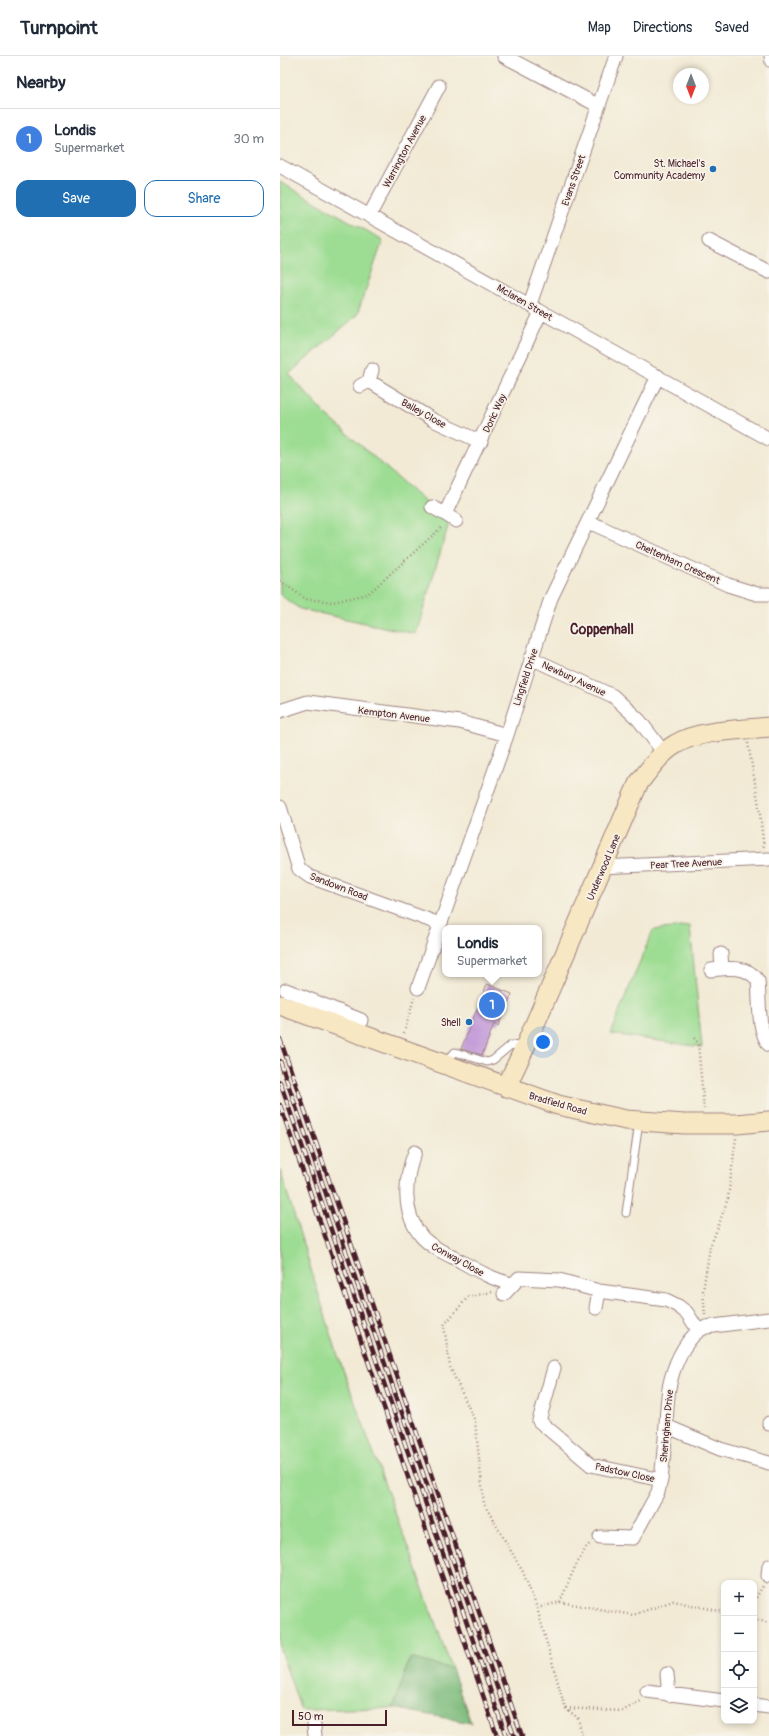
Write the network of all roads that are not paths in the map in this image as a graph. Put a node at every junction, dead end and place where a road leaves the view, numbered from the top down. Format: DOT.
graph roads {
  1 [pos="504,56"];
  2 [pos="616,56"];
  3 [pos="768,56"];
  4 [pos="769,63"];
  5 [pos="439,86"];
  6 [pos="600,106"];
  7 [pos="280,166"];
  8 [pos="369,216"];
  9 [pos="709,241"];
  10 [pos="769,272"];
  11 [pos="530,304"];
  12 [pos="541,312"];
  13 [pos="658,376"];
  14 [pos="367,379"];
  15 [pos="769,440"];
  16 [pos="481,442"];
  17 [pos="432,506"];
  18 [pos="589,522"];
  19 [pos="769,594"];
  20 [pos="531,658"];
  21 [pos="280,711"];
  22 [pos="769,727"];
  23 [pos="507,735"];
  24 [pos="664,753"];
  25 [pos="280,807"];
  26 [pos="767,859"];
  27 [pos="602,867"];
  28 [pos="440,924"];
  29 [pos="721,954"];
  30 [pos="418,988"];
  31 [pos="283,997"];
  32 [pos="358,1032"];
  33 [pos="769,1045"];
  34 [pos="525,1046"];
  35 [pos="447,1065"];
  36 [pos="506,1087"];
  37 [pos="639,1121"];
  38 [pos="769,1121"];
  39 [pos="415,1152"];
  40 [pos="626,1213"];
  41 [pos="512,1284"];
  42 [pos="599,1291"];
  43 [pos="504,1294"];
  44 [pos="596,1308"];
  45 [pos="769,1319"];
  46 [pos="702,1329"];
  47 [pos="554,1368"];
  48 [pos="666,1426"];
  49 [pos="769,1463"];
  50 [pos="661,1480"];
  51 [pos="600,1537"];
  52 [pos="668,1674"];
  53 [pos="647,1690"];
  54 [pos="669,1695"];
  55 [pos="721,1701"];
  56 [pos="757,1705"];
  57 [pos="769,1707"];
  1 -- 6 [label="street"];
  2 -- 6 [label="street, Evans Street"];
  3 -- 4 [label="lane"];
  5 -- 8 [label="street, Warrington Avenue"];
  6 -- 11 [label="street, Evans Street"];
  7 -- 8 [label="street, Mclaren Street"];
  8 -- 11 [label="street, Mclaren Street"];
  9 -- 10 [label="street"];
  11 -- 12 [label="street, Mclaren Street"];
  12 -- 13 [label="street, Mclaren Street"];
  12 -- 16 [label="street, Doric Way"];
  13 -- 15 [label="street, Mclaren Street"];
  13 -- 18 [label="street, Lingfield Drive"];
  14 -- 16 [label="street, Bailey Close"];
  16 -- 17 [label="street, Doric Way"];
  18 -- 19 [label="street, Cheltenham Crescent"];
  18 -- 20 [label="street, Lingfield Drive"];
  20 -- 23 [label="street, Lingfield Drive"];
  20 -- 24 [label="street, Newbury Avenue"];
  21 -- 23 [label="street, Kempton Avenue"];
  22 -- 24 [label="main road, Underwood Lane"];
  23 -- 28 [label="street, Lingfield Drive"];
  24 -- 27 [label="main road, Underwood Lane"];
  25 -- 28 [label="street, Sandown Road"];
  26 -- 27 [label="street, Pear Tree Avenue"];
  27 -- 34 [label="main road, Underwood Lane"];
  28 -- 30 [label="street, Lingfield Drive"];
  29 -- 33 [label="street"];
  31 -- 32 [label="main road, Bradfield Road"];
  31 -- 32 [label="street, Bradfield Road"];
  32 -- 35 [label="main road, Bradfield Road"];
  34 -- 35 [label="lane"];
  34 -- 36 [label="main road, Underwood Lane"];
  35 -- 36 [label="main road, Bradfield Road"];
  36 -- 37 [label="main road, Bradfield Road"];
  37 -- 38 [label="main road, Bradfield Road"];
  37 -- 40 [label="lane"];
  39 -- 41 [label="street, Conway Close"];
  41 -- 42 [label="street"];
  41 -- 43 [label="street"];
  42 -- 44 [label="street"];
  42 -- 46 [label="street"];
  45 -- 46 [label="street"];
  46 -- 48 [label="street, Sheringham Drive"];
  47 -- 50 [label="street, Padstow Close"];
  48 -- 49 [label="street"];
  48 -- 50 [label="street, Sheringham Drive"];
  50 -- 51 [label="street, Sheringham Drive"];
  52 -- 54 [label="street"];
  53 -- 54 [label="street"];
  54 -- 55 [label="street"];
  56 -- 57 [label="street"];
}
